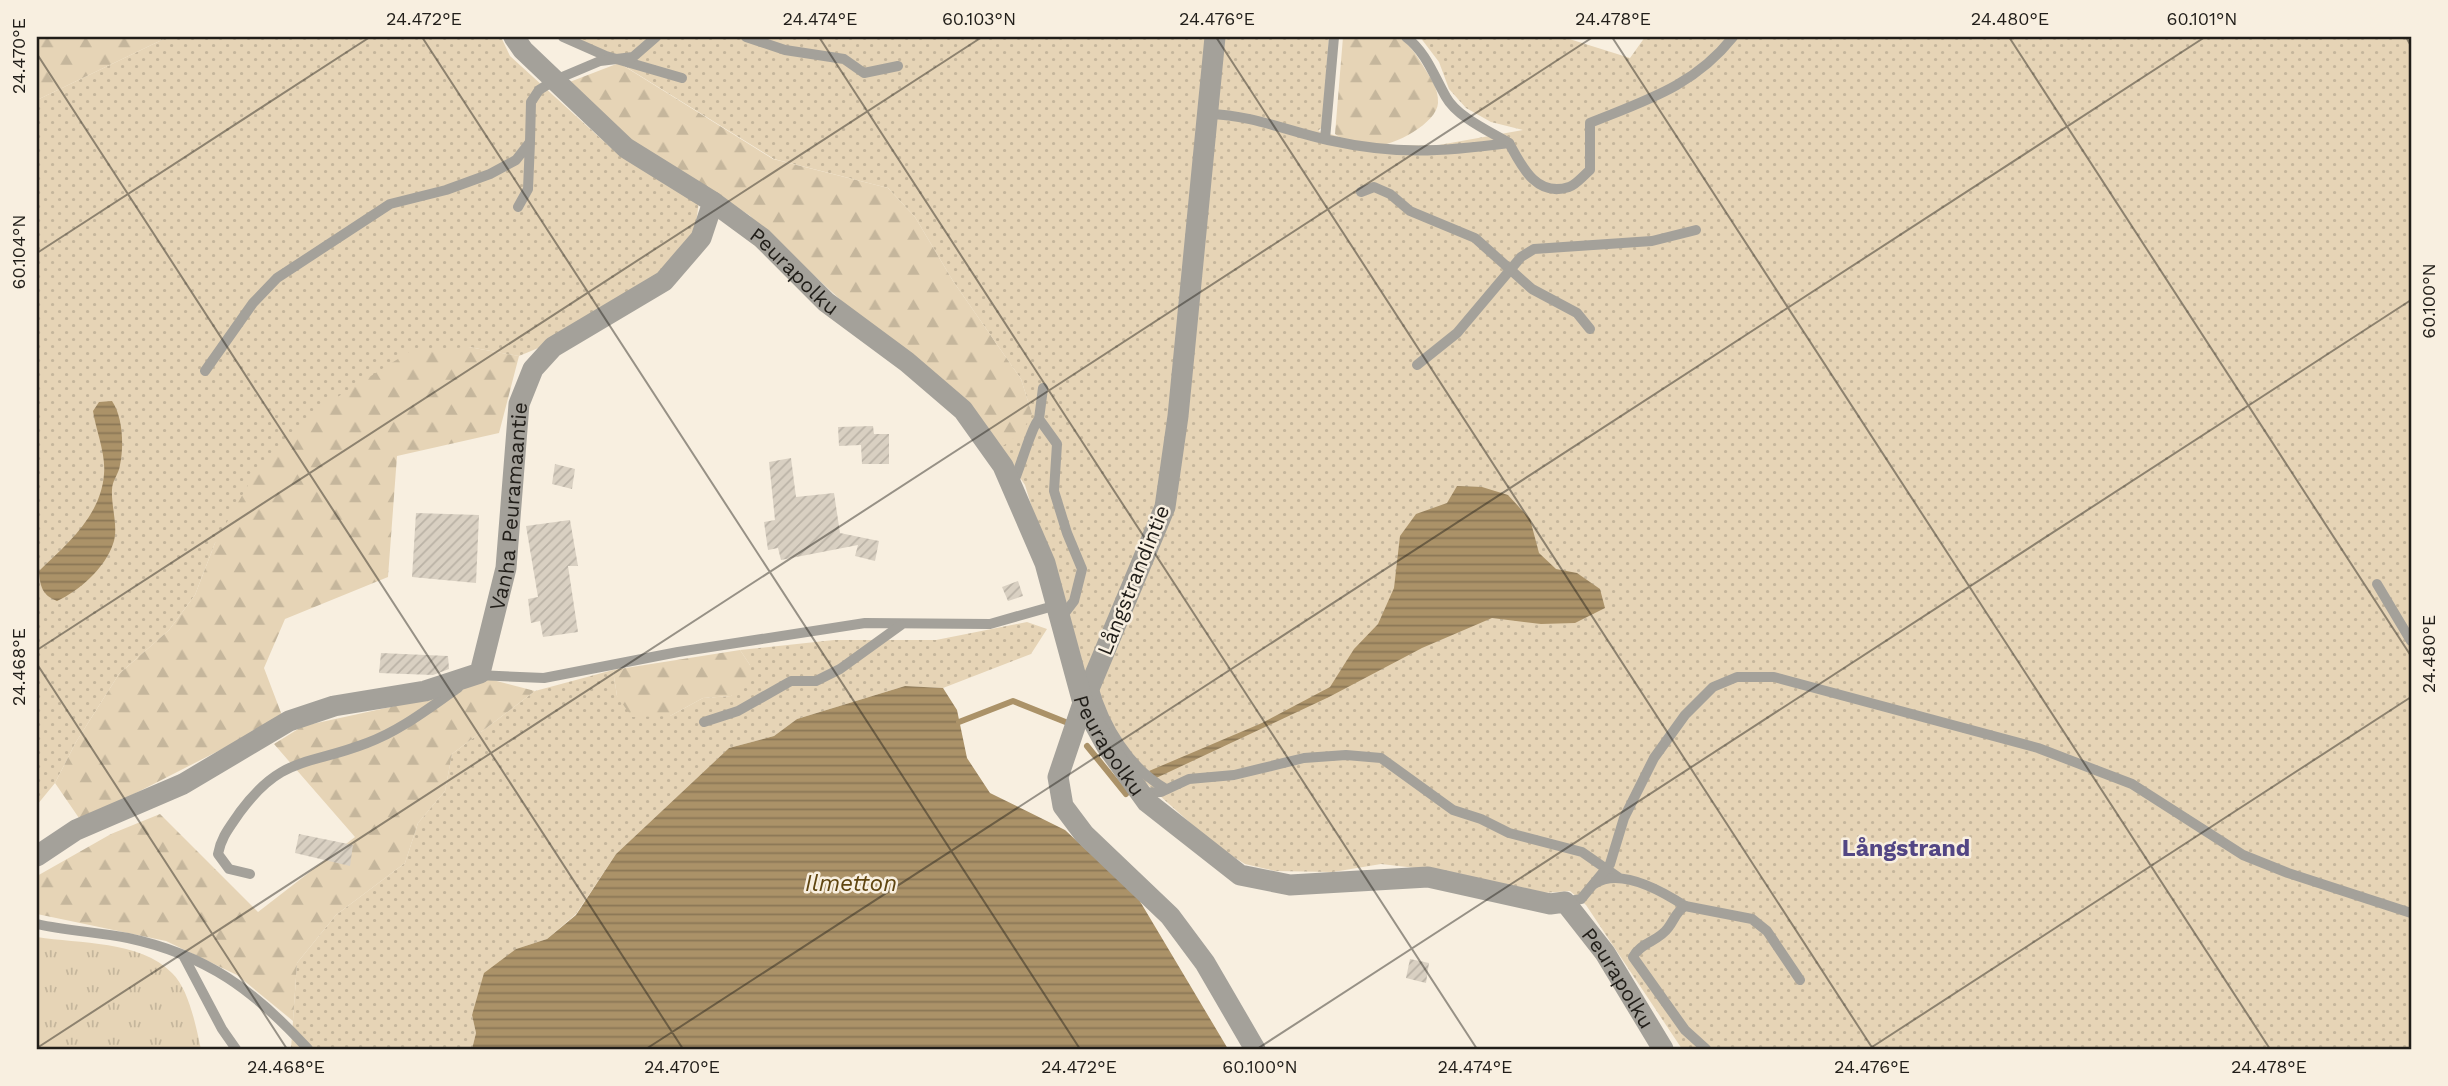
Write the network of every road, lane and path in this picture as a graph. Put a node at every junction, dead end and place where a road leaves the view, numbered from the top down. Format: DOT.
graph roads {
  1 [pos="514,37"];
  2 [pos="563,37"];
  3 [pos="656,37"];
  4 [pos="746,37"];
  5 [pos="1215,37"];
  6 [pos="1334,37"];
  7 [pos="1406,37"];
  8 [pos="1733,37"];
  9 [pos="620,59"];
  10 [pos="898,66"];
  11 [pos="682,78"];
  12 [pos="555,80"];
  13 [pos="1209,114"];
  14 [pos="1325,139"];
  15 [pos="530,142"];
  16 [pos="1508,143"];
  17 [pos="1361,192"];
  18 [pos="713,202"];
  19 [pos="518,207"];
  20 [pos="1696,230"];
  21 [pos="1511,270"];
  22 [pos="1590,329"];
  23 [pos="1417,365"];
  24 [pos="205,371"];
  25 [pos="1043,388"];
  26 [pos="1039,419"];
  27 [pos="1012,487"];
  28 [pos="2377,584"];
  29 [pos="1059,611"];
  30 [pos="901,625"];
  31 [pos="2411,641"];
  32 [pos="480,673"];
  33 [pos="1092,682"];
  34 [pos="1083,703"];
  35 [pos="704,722"];
  36 [pos="1166,789"];
  37 [pos="1140,793"];
  38 [pos="37,856"];
  39 [pos="1605,869"];
  40 [pos="250,874"];
  41 [pos="1618,877"];
  42 [pos="1591,887"];
  43 [pos="1565,902"];
  44 [pos="1685,906"];
  45 [pos="2411,913"];
  46 [pos="37,924"];
  47 [pos="184,957"];
  48 [pos="1800,980"];
  49 [pos="236,1049"];
  50 [pos="308,1049"];
  51 [pos="1255,1049"];
  52 [pos="1664,1049"];
  53 [pos="1706,1049"];
  1 -- 12 [label="street"];
  2 -- 9 [label="lane"];
  3 -- 9 [label="lane"];
  4 -- 10 [label="lane"];
  5 -- 13 [label="street, Långstrandintie"];
  6 -- 14 [label="lane"];
  7 -- 16 [label="lane"];
  8 -- 16 [label="lane"];
  9 -- 11 [label="lane"];
  9 -- 12 [label="lane"];
  12 -- 15 [label="lane"];
  12 -- 18 [label="street"];
  13 -- 14 [label="lane"];
  13 -- 33 [label="street, Långstrandintie"];
  14 -- 16 [label="lane"];
  15 -- 19 [label="lane"];
  15 -- 24 [label="lane"];
  17 -- 21 [label="lane"];
  18 -- 27 [label="street, Peurapolku"];
  18 -- 32 [label="street, Vanha Peuramaantie"];
  20 -- 21 [label="lane"];
  21 -- 22 [label="lane"];
  21 -- 23 [label="lane"];
  25 -- 26 [label="lane"];
  26 -- 27 [label="lane"];
  26 -- 29 [label="lane"];
  27 -- 29 [label="street, Peurapolku"];
  28 -- 31 [label="lane"];
  29 -- 30 [label="lane"];
  29 -- 34 [label="street, Peurapolku"];
  30 -- 32 [label="lane"];
  30 -- 35 [label="lane"];
  32 -- 38 [label="street"];
  32 -- 40 [label="lane"];
  33 -- 34 [label="street, Långstrandintie"];
  33 -- 36 [label="lane"];
  34 -- 37 [label="street, Peurapolku"];
  34 -- 51 [label="street, Långstrandintie"];
  36 -- 37 [label="lane"];
  36 -- 39 [label="lane"];
  37 -- 43 [label="street, Peurapolku"];
  39 -- 41 [label="lane"];
  39 -- 42 [label="lane"];
  39 -- 45 [label="lane"];
  41 -- 42 [label="lane"];
  41 -- 44 [label="lane"];
  42 -- 43 [label="lane"];
  43 -- 52 [label="street, Peurapolku"];
  44 -- 48 [label="lane"];
  44 -- 53 [label="lane"];
  46 -- 47 [label="lane"];
  47 -- 49 [label="lane"];
  47 -- 50 [label="lane"];
}
